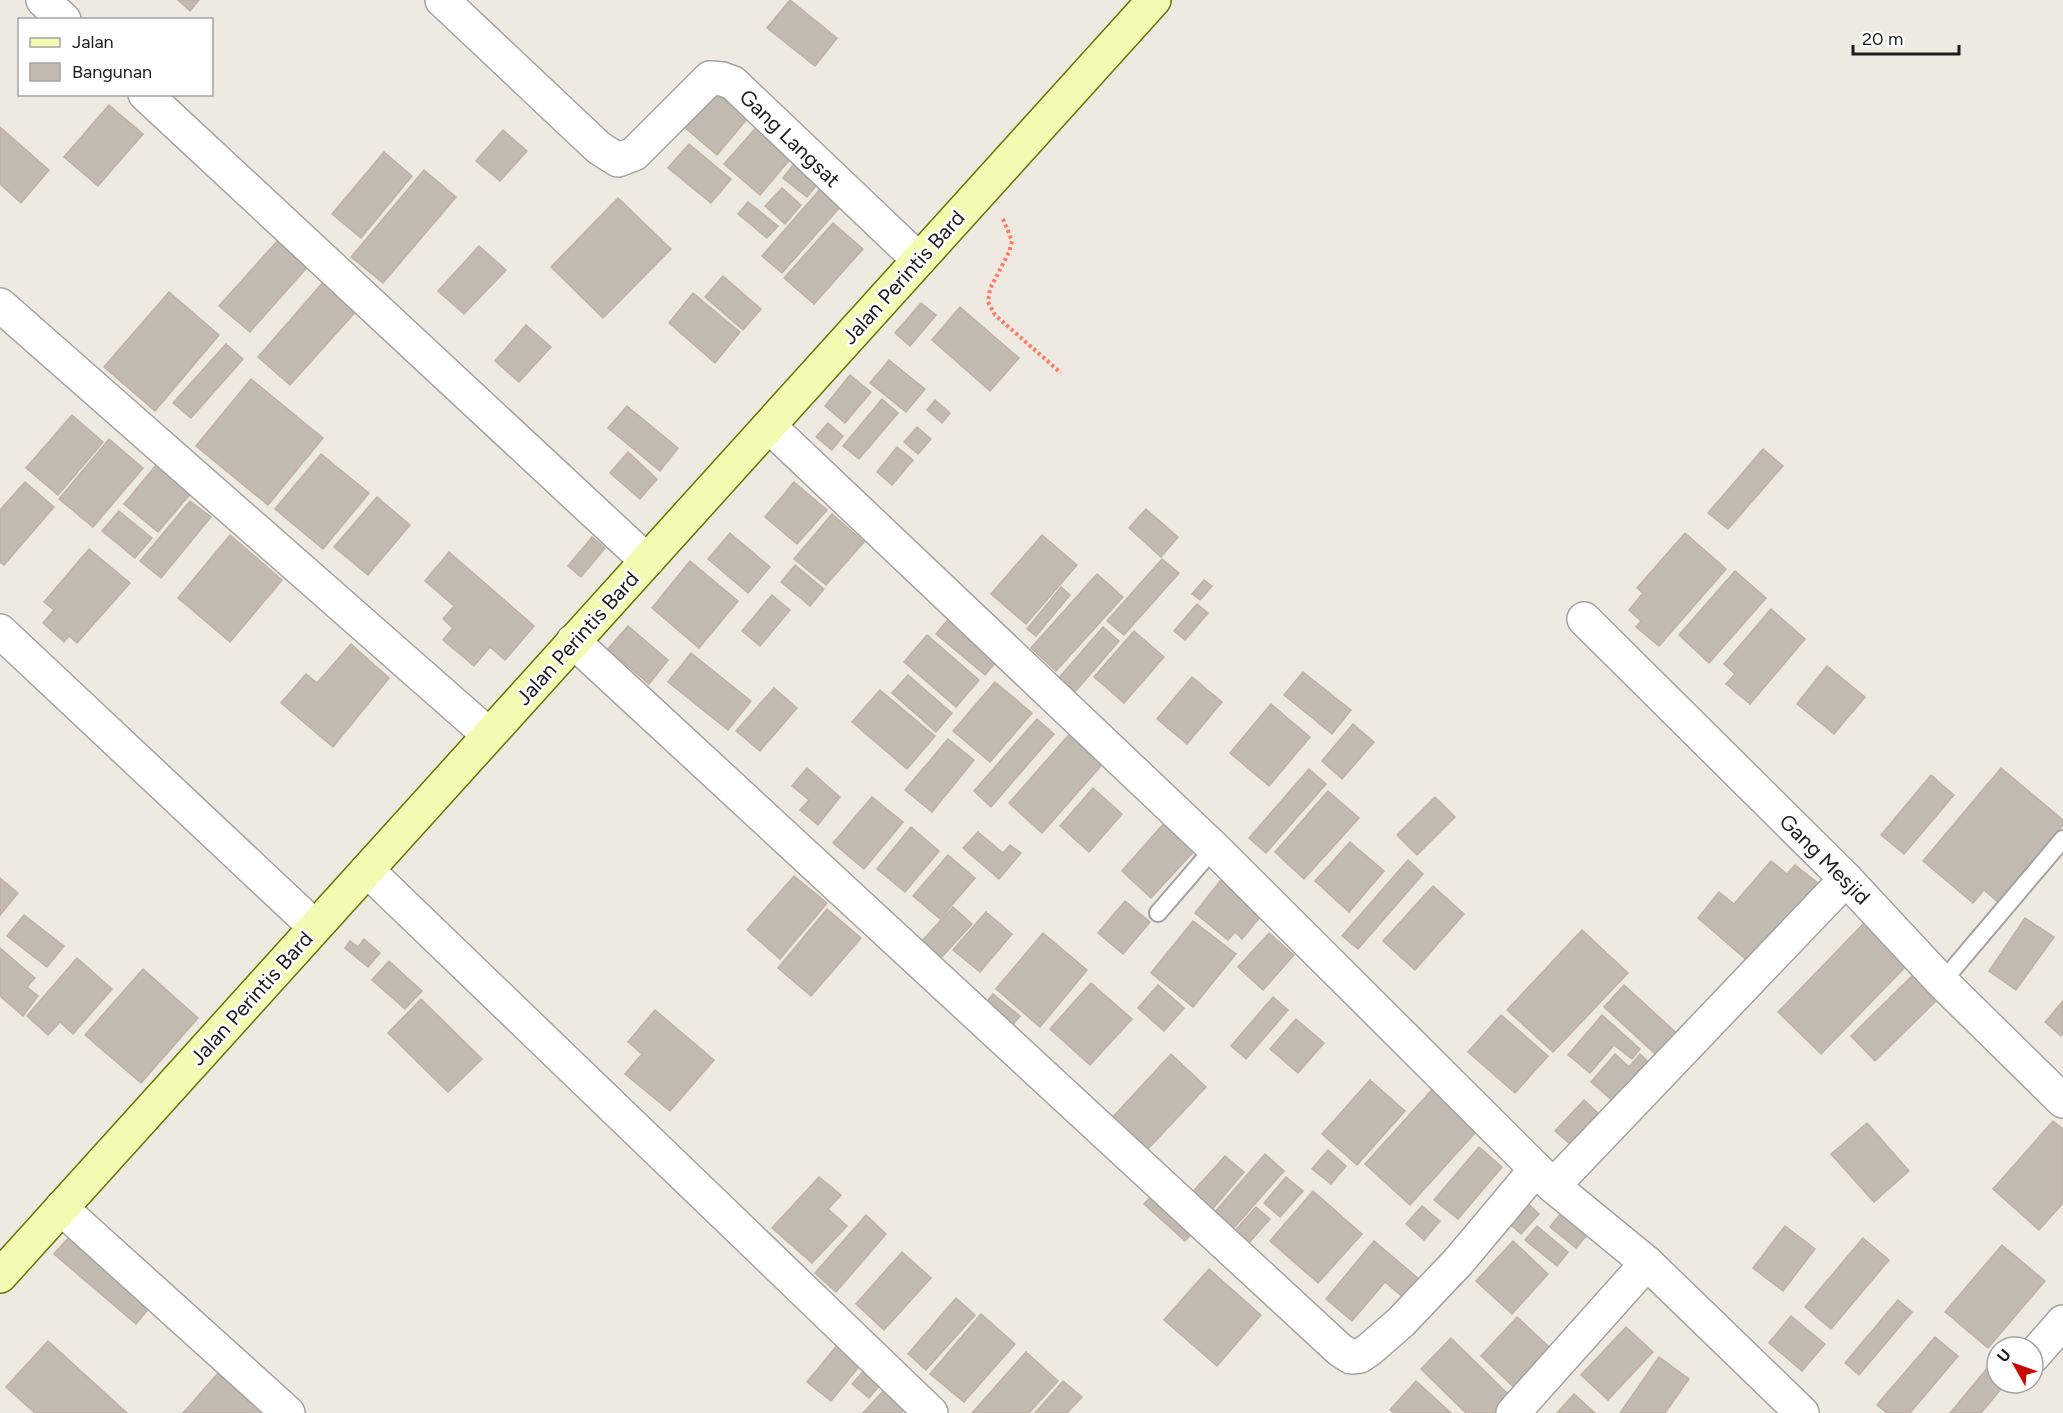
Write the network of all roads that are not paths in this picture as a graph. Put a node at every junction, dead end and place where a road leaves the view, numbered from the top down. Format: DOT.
graph roads {
  1 [pos="43,0"];
  2 [pos="442,0"];
  3 [pos="1154,0"];
  4 [pos="62,18"];
  5 [pos="147,96"];
  6 [pos="919,260"];
  7 [pos="0,305"];
  8 [pos="769,426"];
  9 [pos="647,561"];
  10 [pos="1584,619"];
  11 [pos="0,632"];
  12 [pos="573,642"];
  13 [pos="489,735"];
  14 [pos="2063,839"];
  15 [pos="1215,848"];
  16 [pos="367,870"];
  17 [pos="1846,879"];
  18 [pos="1158,913"];
  19 [pos="315,927"];
  20 [pos="1942,982"];
  21 [pos="2063,1101"];
  22 [pos="1544,1177"];
  23 [pos="61,1208"];
  24 [pos="1647,1263"];
  25 [pos="0,1275"];
  26 [pos="2063,1322"];
  27 [pos="2045,1342"];
  28 [pos="1783,1407"];
  29 [pos="288,1413"];
  30 [pos="931,1413"];
  31 [pos="1513,1413"];
  1 -- 4 [label="street"];
  2 -- 6 [label="street, Gang Langsat"];
  3 -- 6 [label="street, Jalan Perintis Bard"];
  5 -- 9 [label="street"];
  6 -- 8 [label="street, Jalan Perintis Bard"];
  7 -- 13 [label="street"];
  8 -- 9 [label="street, Jalan Perintis Bard"];
  8 -- 15 [label="street"];
  9 -- 12 [label="street, Jalan Perintis Bard"];
  10 -- 17 [label="street, Gang Mesjid"];
  11 -- 19 [label="street"];
  12 -- 13 [label="street, Jalan Perintis Bard"];
  12 -- 22 [label="street"];
  13 -- 16 [label="street, Jalan Perintis Bard"];
  14 -- 20 [label="lane"];
  15 -- 18 [label="lane"];
  15 -- 22 [label="street"];
  16 -- 19 [label="street, Jalan Perintis Bard"];
  16 -- 30 [label="street"];
  17 -- 20 [label="street, Gang Mesjid"];
  17 -- 22 [label="street"];
  19 -- 23 [label="street, Jalan Perintis Bard"];
  20 -- 21 [label="street, Gang Mesjid"];
  22 -- 24 [label="street"];
  23 -- 25 [label="street, Jalan Perintis Bard"];
  23 -- 29 [label="street"];
  24 -- 28 [label="street"];
  24 -- 31 [label="street"];
  26 -- 27 [label="street"];
}
